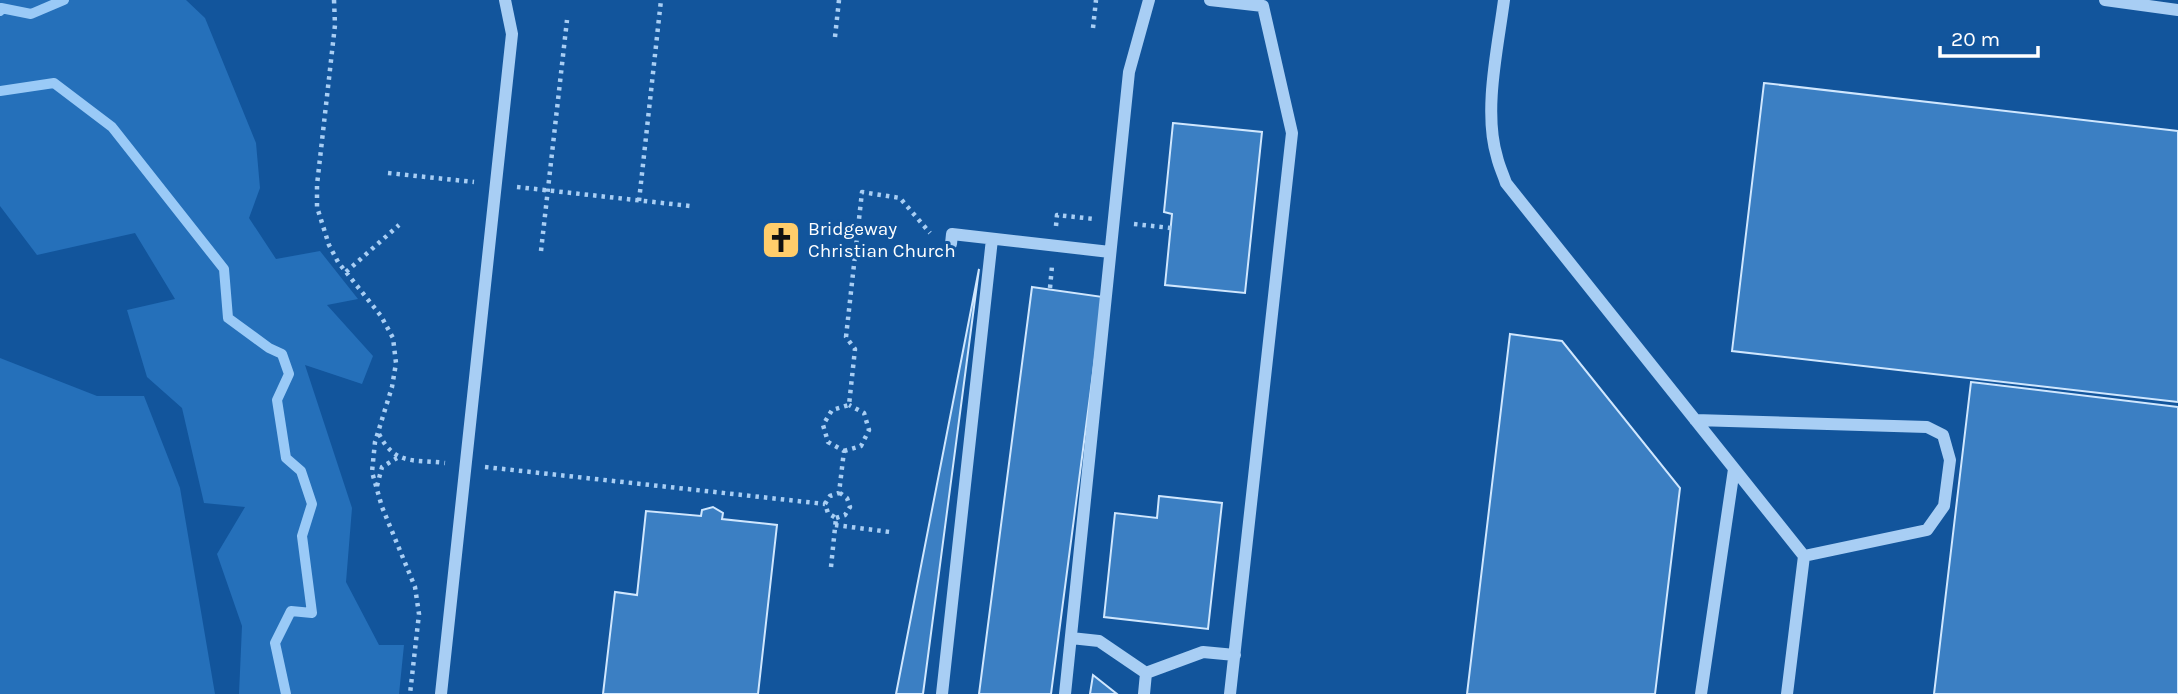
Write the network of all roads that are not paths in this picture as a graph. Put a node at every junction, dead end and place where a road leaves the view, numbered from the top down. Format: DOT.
graph roads {
  1 [pos="505,0"];
  2 [pos="1149,0"];
  3 [pos="1210,0"];
  4 [pos="1504,0"];
  5 [pos="2105,0"];
  6 [pos="2178,10"];
  7 [pos="992,239"];
  8 [pos="951,243"];
  9 [pos="1110,251"];
  10 [pos="1695,420"];
  11 [pos="1734,469"];
  12 [pos="1804,556"];
  13 [pos="1070,638"];
  14 [pos="1235,655"];
  15 [pos="1146,673"];
  16 [pos="441,694"];
  17 [pos="942,694"];
  18 [pos="1065,694"];
  19 [pos="1144,694"];
  20 [pos="1230,694"];
  21 [pos="1701,694"];
  22 [pos="1787,694"];
  1 -- 16 [label="lane"];
  2 -- 9 [label="lane"];
  3 -- 14 [label="lane"];
  4 -- 10 [label="lane"];
  5 -- 6 [label="lane"];
  7 -- 8 [label="lane"];
  7 -- 9 [label="lane"];
  7 -- 17 [label="lane"];
  9 -- 13 [label="lane"];
  10 -- 11 [label="lane"];
  10 -- 12 [label="lane"];
  11 -- 12 [label="lane"];
  11 -- 21 [label="lane"];
  12 -- 22 [label="lane"];
  13 -- 15 [label="lane"];
  13 -- 18 [label="lane"];
  14 -- 15 [label="lane"];
  14 -- 20 [label="lane"];
  15 -- 19 [label="lane"];
}
